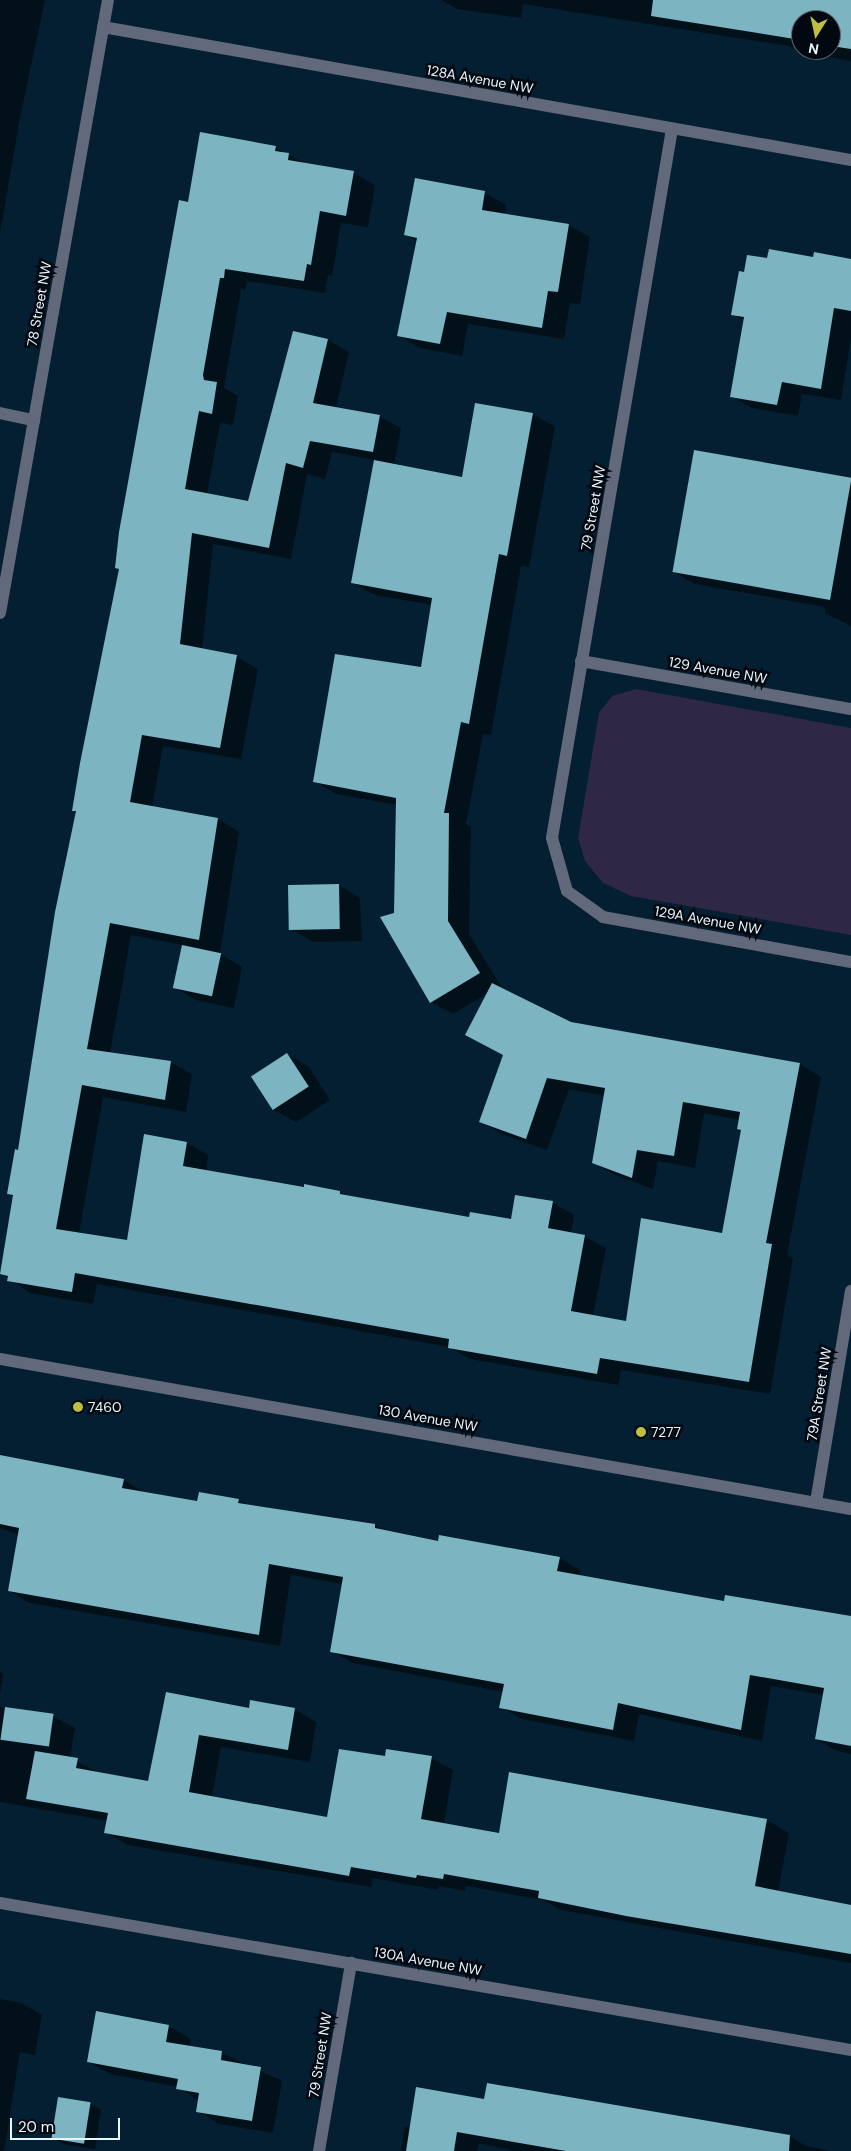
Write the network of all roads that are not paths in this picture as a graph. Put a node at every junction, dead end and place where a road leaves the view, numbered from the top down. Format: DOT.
graph roads {
  1 [pos="108,0"];
  2 [pos="103,27"];
  3 [pos="672,129"];
  4 [pos="851,160"];
  5 [pos="0,414"];
  6 [pos="34,420"];
  7 [pos="0,613"];
  8 [pos="580,661"];
  9 [pos="851,709"];
  10 [pos="567,891"];
  11 [pos="851,962"];
  12 [pos="851,1291"];
  13 [pos="0,1359"];
  14 [pos="816,1502"];
  15 [pos="851,1509"];
  16 [pos="0,1903"];
  17 [pos="350,1963"];
  18 [pos="851,2050"];
  19 [pos="319,2151"];
  1 -- 2 [label="street, 78 Street NW"];
  2 -- 3 [label="street, 128A Avenue NW"];
  2 -- 6 [label="street, 78 Street NW"];
  3 -- 4 [label="street, 128A Avenue NW"];
  3 -- 8 [label="street, 79 Street NW"];
  5 -- 6 [label="street"];
  6 -- 7 [label="street, 78 Street NW"];
  8 -- 9 [label="street, 129 Avenue NW"];
  8 -- 10 [label="street, 79 Street NW"];
  10 -- 11 [label="street, 129A Avenue NW"];
  12 -- 14 [label="street, 79A Street NW"];
  13 -- 14 [label="street, 130 Avenue NW"];
  14 -- 15 [label="street, 130 Avenue NW"];
  16 -- 17 [label="street, 130A Avenue NW"];
  17 -- 18 [label="street, 130A Avenue NW"];
  17 -- 19 [label="street, 79 Street NW"];
}
